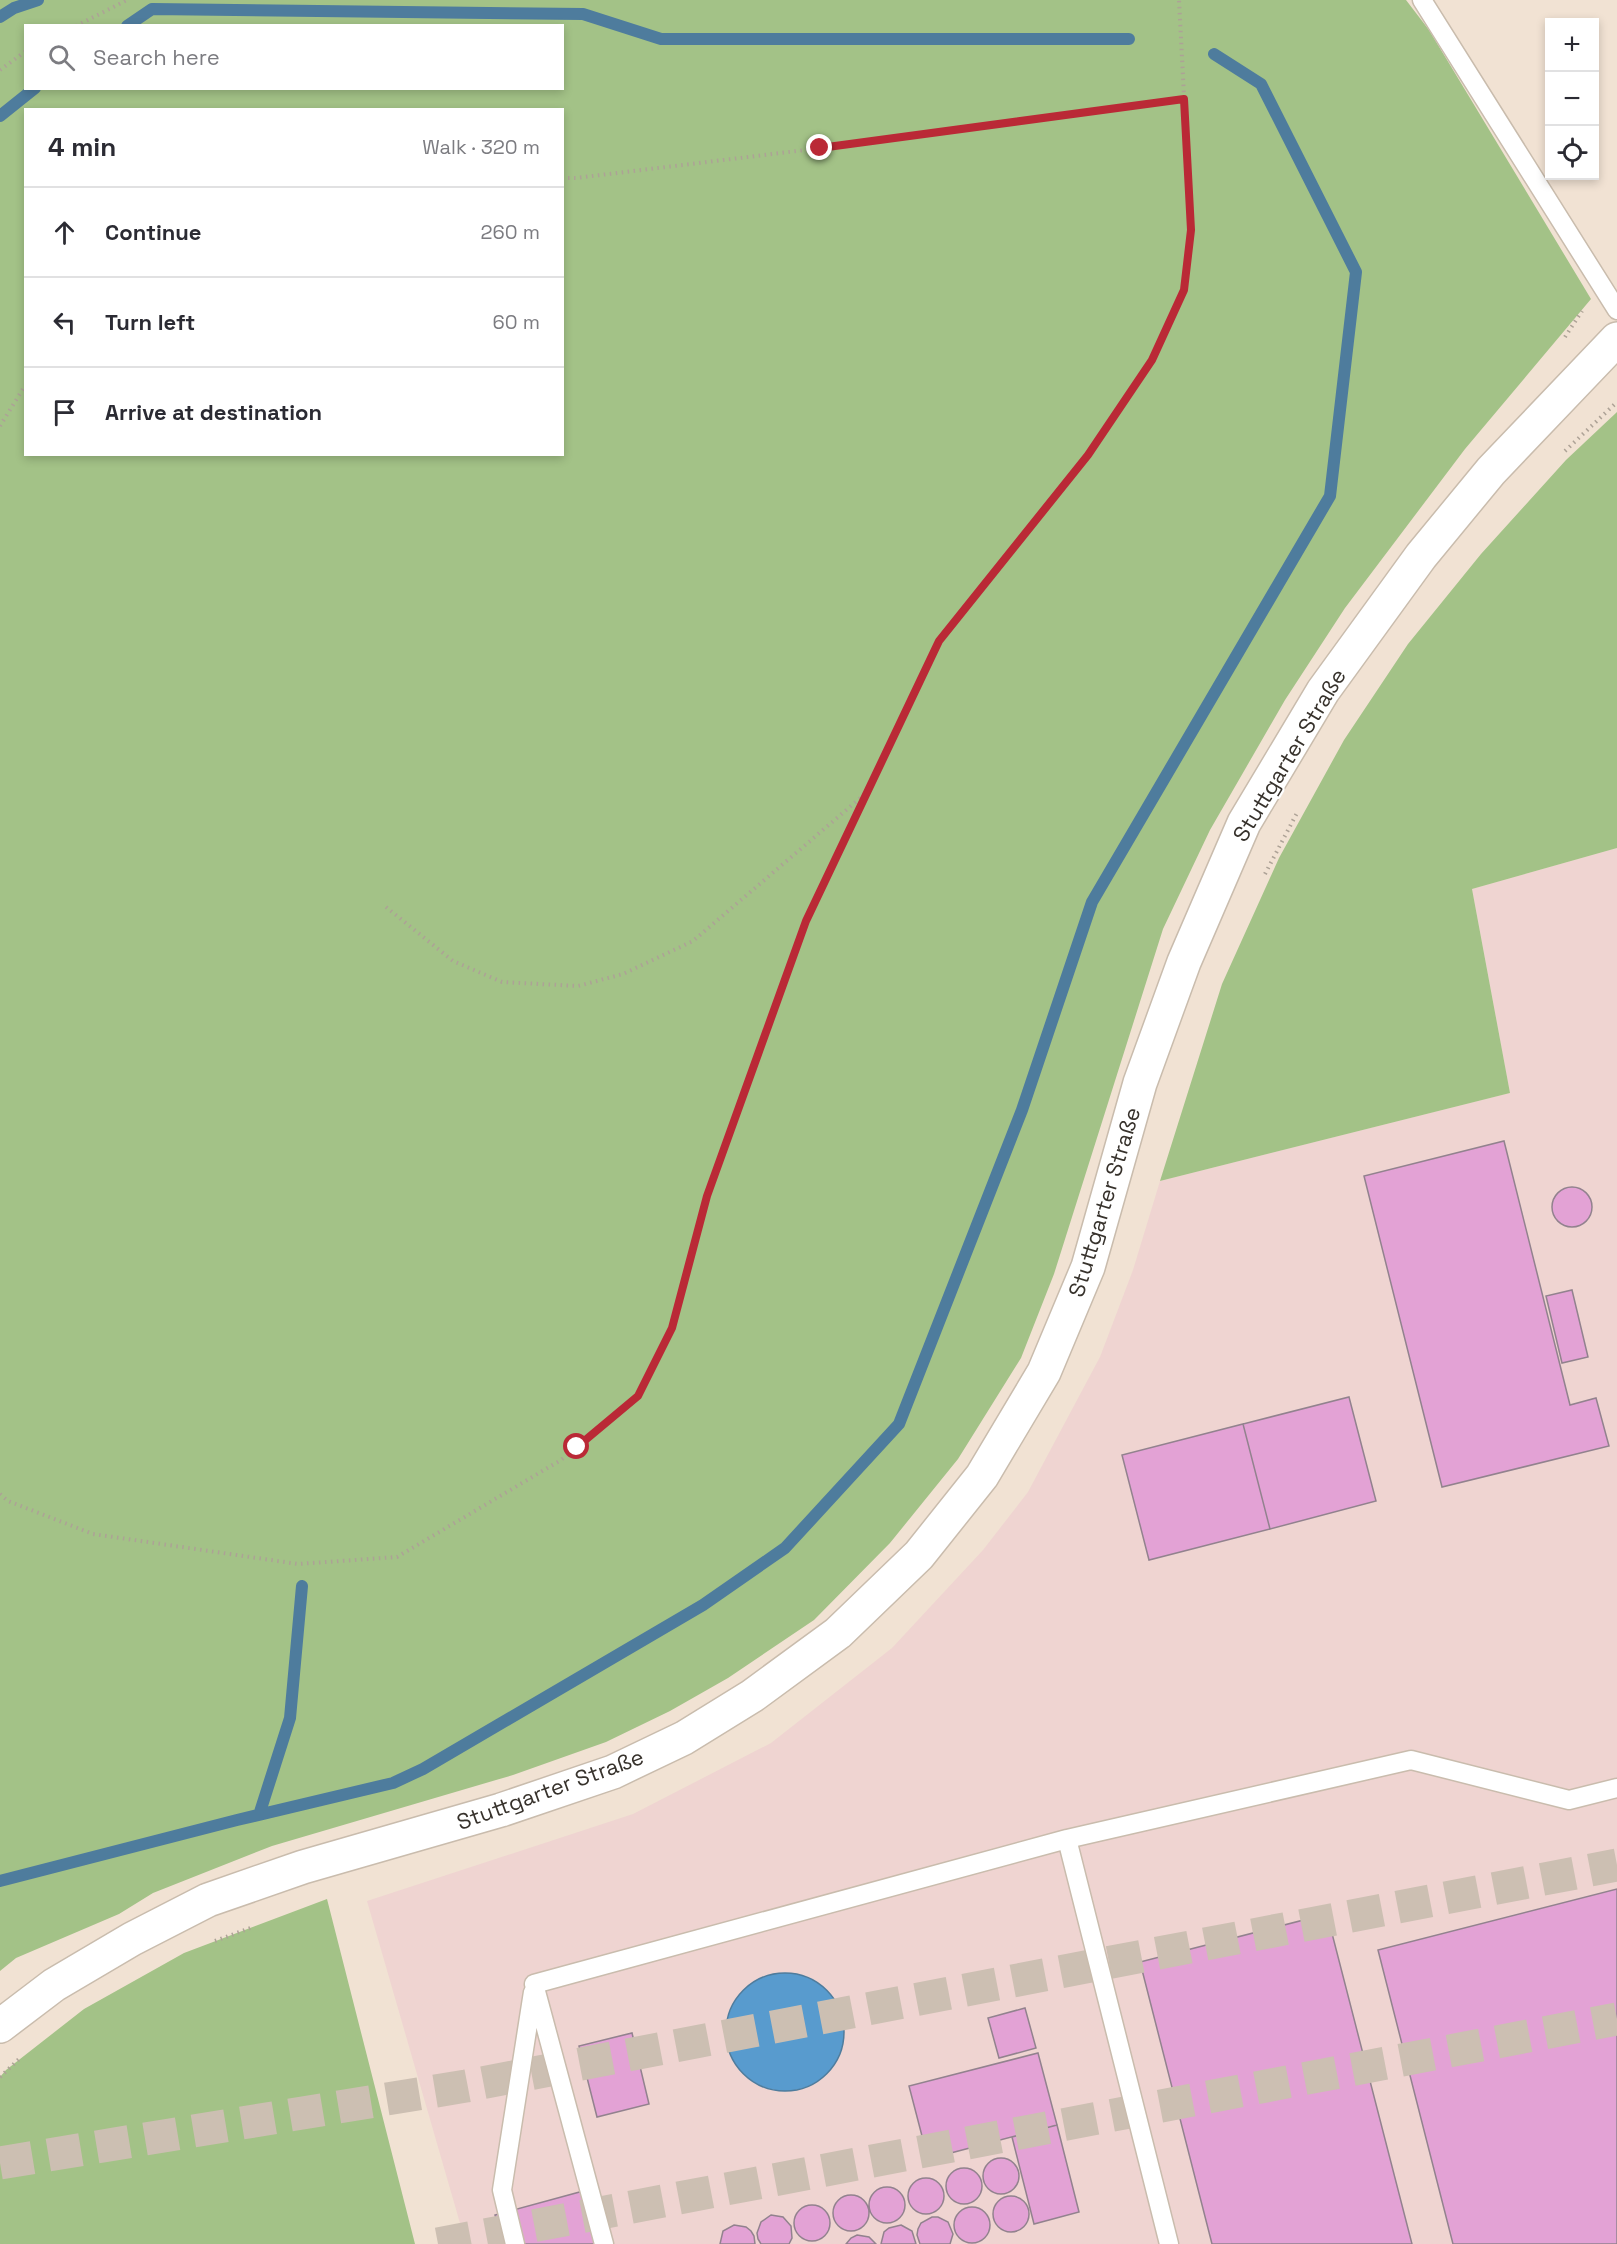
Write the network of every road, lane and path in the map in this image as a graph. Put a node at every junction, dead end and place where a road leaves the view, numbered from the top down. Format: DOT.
graph roads {
  1 [pos="127,0"];
  2 [pos="1179,0"];
  3 [pos="1422,0"];
  4 [pos="80,24"];
  5 [pos="24,52"];
  6 [pos="0,70"];
  7 [pos="1184,99"];
  8 [pos="564,178"];
  9 [pos="1617,310"];
  10 [pos="1617,339"];
  11 [pos="24,387"];
  12 [pos="1617,402"];
  13 [pos="0,426"];
  14 [pos="1557,458"];
  15 [pos="868,792"];
  16 [pos="1302,802"];
  17 [pos="1264,876"];
  18 [pos="386,907"];
  19 [pos="0,1494"];
  20 [pos="1617,1788"];
  21 [pos="1067,1839"];
  22 [pos="261,1924"];
  23 [pos="206,1944"];
  24 [pos="534,1984"];
  25 [pos="0,2026"];
  26 [pos="23,2056"];
  27 [pos="0,2077"];
  28 [pos="515,2244"];
  29 [pos="604,2244"];
  30 [pos="1169,2244"];
  1 -- 4 [label="path"];
  2 -- 7 [label="path"];
  3 -- 9 [label="lane"];
  5 -- 6 [label="path"];
  7 -- 8 [label="path"];
  7 -- 15 [label="path"];
  10 -- 25 [label="main road, Stuttgarter Straße"];
  11 -- 13 [label="path"];
  12 -- 14 [label="path"];
  15 -- 18 [label="path"];
  15 -- 19 [label="path"];
  16 -- 17 [label="path"];
  20 -- 21 [label="lane"];
  21 -- 24 [label="lane"];
  21 -- 30 [label="lane"];
  22 -- 23 [label="path"];
  24 -- 28 [label="lane"];
  24 -- 29 [label="lane"];
  26 -- 27 [label="path"];
}
